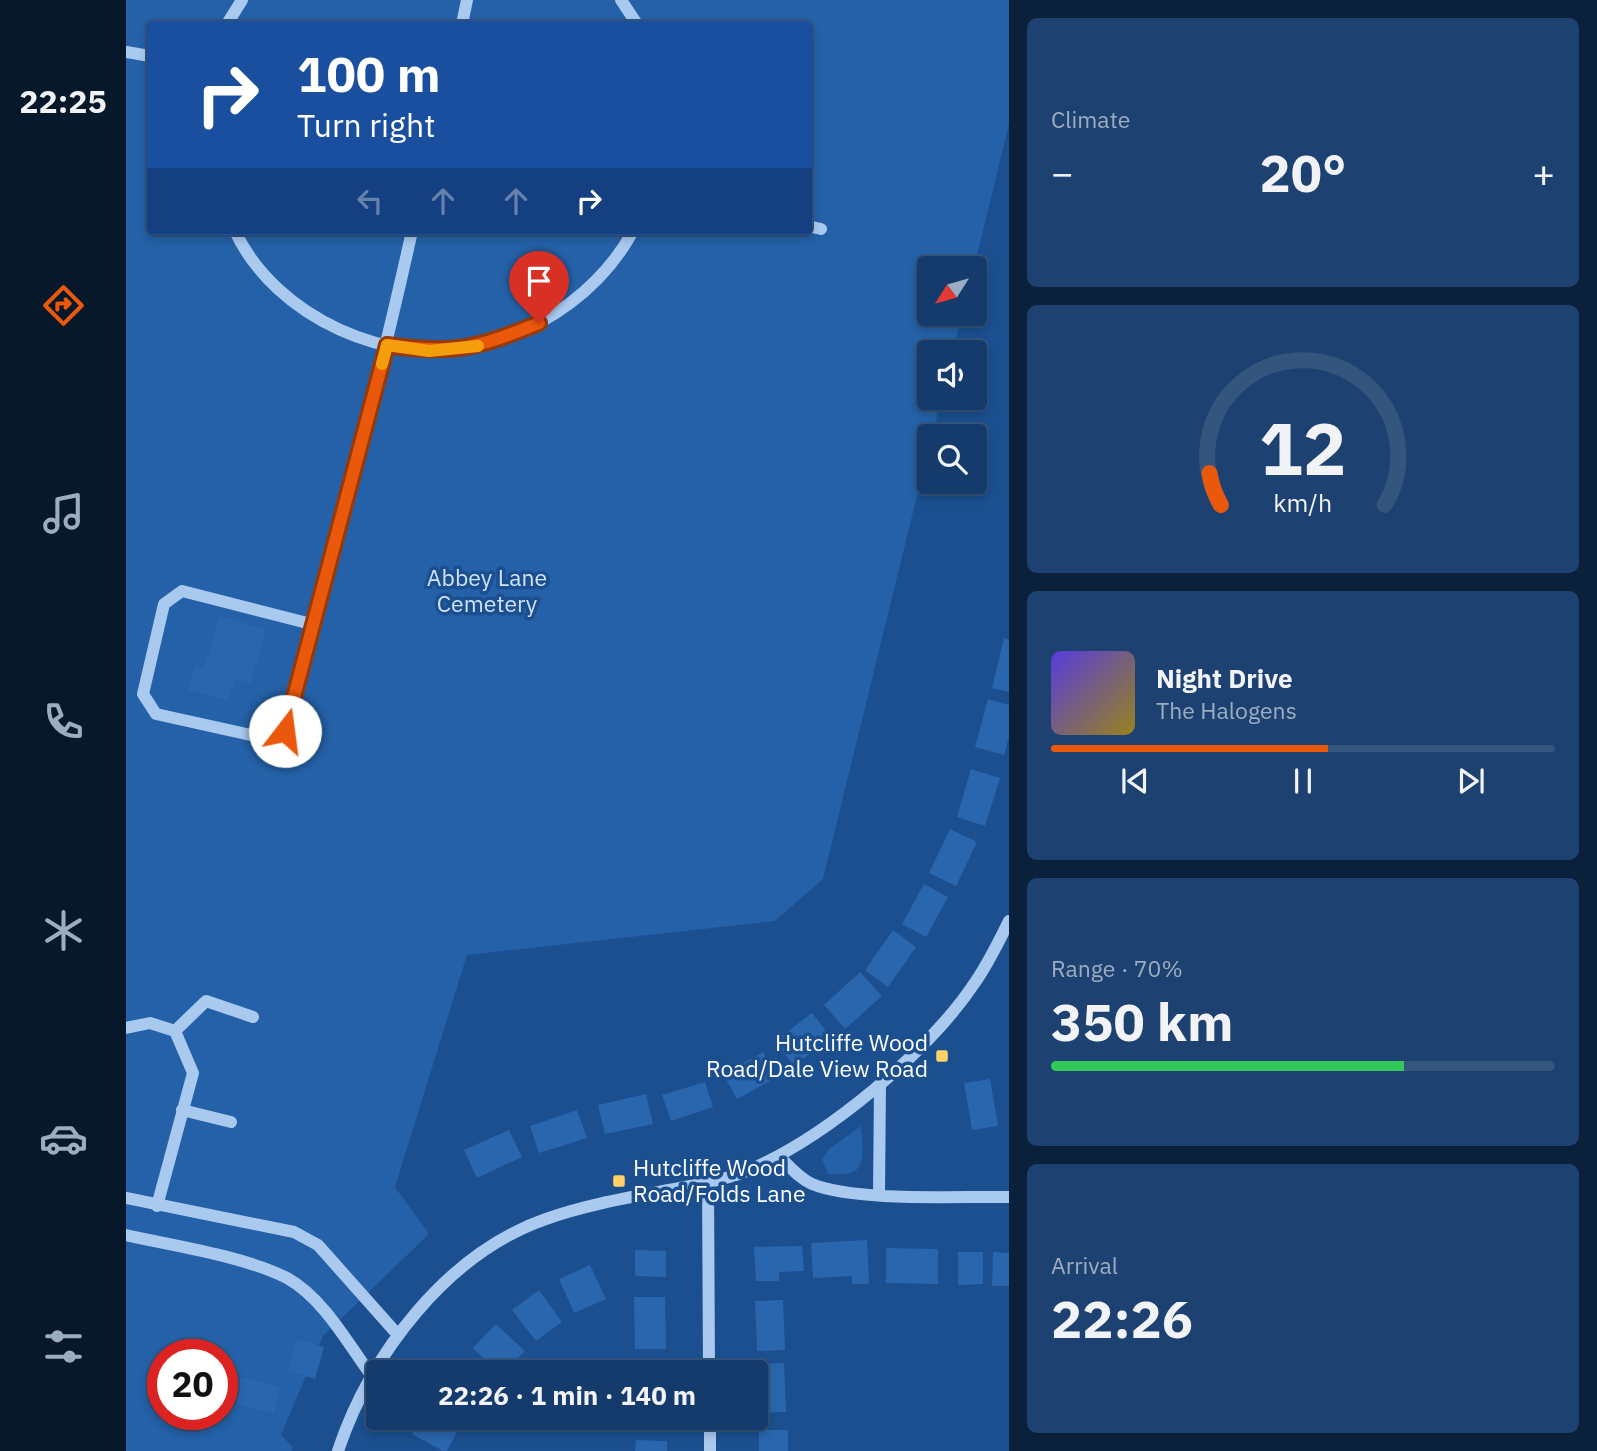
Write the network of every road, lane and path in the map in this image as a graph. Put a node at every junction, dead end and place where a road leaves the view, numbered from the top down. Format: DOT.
graph roads {
  1 [pos="242,0"];
  2 [pos="467,0"];
  3 [pos="621,0"];
  4 [pos="229,21"];
  5 [pos="463,21"];
  6 [pos="635,21"];
  7 [pos="126,52"];
  8 [pos="147,55"];
  9 [pos="237,235"];
  10 [pos="411,235"];
  11 [pos="630,235"];
  12 [pos="387,345"];
  13 [pos="315,625"];
  14 [pos="1009,921"];
  15 [pos="253,1017"];
  16 [pos="126,1028"];
  17 [pos="175,1031"];
  18 [pos="880,1084"];
  19 [pos="182,1110"];
  20 [pos="231,1122"];
  21 [pos="779,1156"];
  22 [pos="708,1182"];
  23 [pos="879,1194"];
  24 [pos="1009,1196"];
  25 [pos="126,1198"];
  26 [pos="157,1206"];
  27 [pos="126,1235"];
  28 [pos="398,1335"];
  29 [pos="380,1360"];
  30 [pos="709,1360"];
  31 [pos="366,1369"];
  32 [pos="366,1384"];
  33 [pos="710,1430"];
  34 [pos="338,1451"];
  35 [pos="710,1451"];
  1 -- 4 [label="street"];
  2 -- 5 [label="street"];
  3 -- 6 [label="street"];
  7 -- 8 [label="street"];
  9 -- 12 [label="street"];
  10 -- 12 [label="street"];
  11 -- 12 [label="street"];
  12 -- 13 [label="street"];
  13 -- 13 [label="street"];
  14 -- 18 [label="street"];
  15 -- 17 [label="street"];
  16 -- 17 [label="street"];
  17 -- 19 [label="street"];
  18 -- 21 [label="street"];
  18 -- 23 [label="street"];
  19 -- 20 [label="street"];
  19 -- 26 [label="street"];
  21 -- 22 [label="street"];
  21 -- 23 [label="street"];
  22 -- 28 [label="street"];
  22 -- 30 [label="street"];
  23 -- 24 [label="street"];
  25 -- 26 [label="street"];
  26 -- 28 [label="street"];
  27 -- 31 [label="street"];
  28 -- 29 [label="street"];
  32 -- 34 [label="street"];
  33 -- 35 [label="street"];
}
